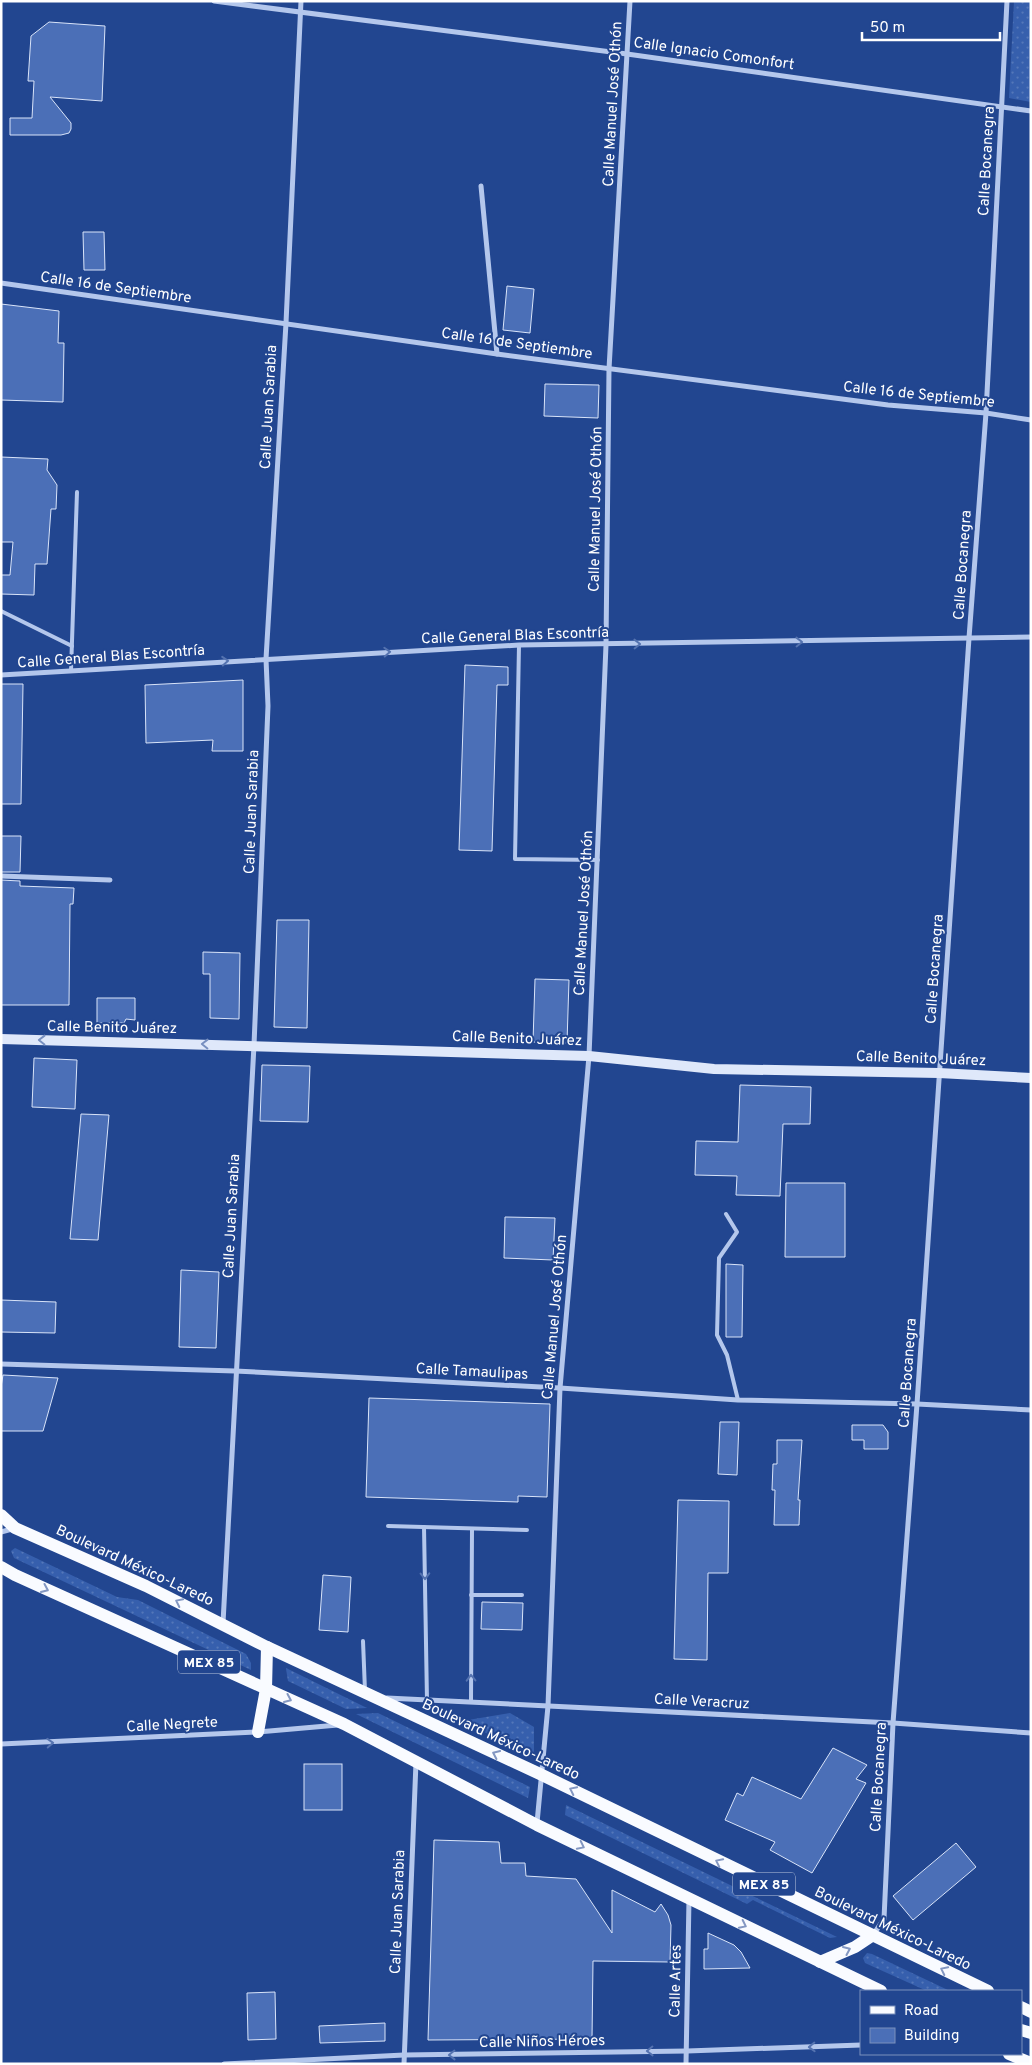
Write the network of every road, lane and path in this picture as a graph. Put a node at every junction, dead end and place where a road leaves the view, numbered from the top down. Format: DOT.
graph roads {
  1 [pos="214,1"];
  2 [pos="301,1"];
  3 [pos="630,1"];
  4 [pos="1007,1"];
  5 [pos="301,14"];
  6 [pos="627,54"];
  7 [pos="1000,107"];
  8 [pos="1031,111"];
  9 [pos="482,186"];
  10 [pos="1,283"];
  11 [pos="286,323"];
  12 [pos="497,354"];
  13 [pos="609,369"];
  14 [pos="986,413"];
  15 [pos="1031,420"];
  16 [pos="77,492"];
  17 [pos="1,611"];
  18 [pos="1031,637"];
  19 [pos="969,638"];
  20 [pos="606,644"];
  21 [pos="519,645"];
  22 [pos="72,646"];
  23 [pos="266,659"];
  24 [pos="71,671"];
  25 [pos="1,675"];
  26 [pos="598,860"];
  27 [pos="1,876"];
  28 [pos="110,880"];
  29 [pos="1,1040"];
  30 [pos="254,1045"];
  31 [pos="589,1056"];
  32 [pos="939,1073"];
  33 [pos="1031,1078"];
  34 [pos="726,1214"];
  35 [pos="1,1364"];
  36 [pos="235,1371"];
  37 [pos="560,1388"];
  38 [pos="738,1400"];
  39 [pos="917,1404"];
  40 [pos="1031,1410"];
  41 [pos="1,1515"];
  42 [pos="388,1526"];
  43 [pos="15,1528"];
  44 [pos="424,1528"];
  45 [pos="472,1530"];
  46 [pos="527,1530"];
  47 [pos="1,1532"];
  48 [pos="1,1567"];
  49 [pos="471,1595"];
  50 [pos="522,1595"];
  51 [pos="223,1623"];
  52 [pos="363,1641"];
  53 [pos="267,1647"];
  54 [pos="266,1689"];
  55 [pos="369,1695"];
  56 [pos="427,1700"];
  57 [pos="471,1702"];
  58 [pos="548,1706"];
  59 [pos="344,1724"];
  60 [pos="894,1724"];
  61 [pos="258,1732"];
  62 [pos="1031,1733"];
  63 [pos="1,1744"];
  64 [pos="416,1762"];
  65 [pos="540,1774"];
  66 [pos="537,1825"];
  67 [pos="689,1899"];
  68 [pos="873,1935"];
  69 [pos="820,1962"];
  70 [pos="879,1990"];
  71 [pos="986,1990"];
  72 [pos="860,2045"];
  73 [pos="687,2051"];
  74 [pos="404,2055"];
  75 [pos="1012,2055"];
  76 [pos="1031,2063"];
  77 [pos="224,2064"];
  78 [pos="404,2064"];
  79 [pos="686,2064"];
  1 -- 5 [label="street, Calle Ignacio Comonfort"];
  2 -- 5 [label="street, Calle Juan Sarabia"];
  3 -- 6 [label="street, Calle Manuel José Othón"];
  4 -- 7 [label="street, Calle Bocanegra"];
  5 -- 6 [label="street, Calle Ignacio Comonfort"];
  5 -- 11 [label="street, Calle Juan Sarabia"];
  6 -- 7 [label="street, Calle Ignacio Comonfort"];
  6 -- 13 [label="street, Calle Manuel José Othón"];
  7 -- 8 [label="street, Calle Ignacio Comonfort"];
  7 -- 14 [label="street, Calle Bocanegra"];
  9 -- 12 [label="street"];
  10 -- 11 [label="street, Calle 16 de Septiembre"];
  11 -- 12 [label="street, Calle 16 de Septiembre"];
  11 -- 23 [label="street, Calle Juan Sarabia"];
  12 -- 13 [label="street, Calle 16 de Septiembre"];
  13 -- 14 [label="street, Calle 16 de Septiembre"];
  13 -- 20 [label="street, Calle Manuel José Othón"];
  14 -- 15 [label="street, Calle 16 de Septiembre"];
  14 -- 19 [label="street, Calle Bocanegra"];
  16 -- 22 [label="lane"];
  17 -- 22 [label="lane"];
  18 -- 19 [label="street, Calle General Blas Escontría"];
  20 -- 19 [label="street, Calle General Blas Escontría, one-way"];
  19 -- 32 [label="street, Calle Bocanegra"];
  20 -- 21 [label="street, Calle General Blas Escontría"];
  20 -- 26 [label="street, Calle Manuel José Othón"];
  23 -- 21 [label="street, Calle General Blas Escontría, one-way"];
  21 -- 26 [label="lane"];
  22 -- 24 [label="lane"];
  24 -- 23 [label="street, Calle General Blas Escontría, one-way"];
  23 -- 30 [label="street, Calle Juan Sarabia"];
  24 -- 25 [label="street, Calle General Blas Escontría"];
  26 -- 31 [label="street, Calle Manuel José Othón"];
  27 -- 28 [label="street"];
  30 -- 29 [label="street, Calle Benito Juárez, one-way"];
  30 -- 31 [label="street, Calle Benito Juárez"];
  30 -- 36 [label="street, Calle Juan Sarabia"];
  31 -- 32 [label="street, Calle Benito Juárez"];
  31 -- 37 [label="street, Calle Manuel José Othón"];
  32 -- 33 [label="street, Calle Benito Juárez"];
  32 -- 39 [label="street, Calle Bocanegra"];
  34 -- 38 [label="lane"];
  35 -- 36 [label="street, Calle Tamaulipas"];
  36 -- 37 [label="street, Calle Tamaulipas"];
  36 -- 51 [label="street, Calle Juan Sarabia"];
  37 -- 38 [label="street, Calle Tamaulipas"];
  37 -- 58 [label="street, Calle Manuel José Othón"];
  38 -- 39 [label="street, Calle Tamaulipas"];
  39 -- 40 [label="street, Calle Tamaulipas"];
  39 -- 60 [label="street, Calle Bocanegra"];
  41 -- 43 [label="main road, Boulevard México-Laredo / MEX 85"];
  42 -- 44 [label="lane"];
  43 -- 47 [label="street"];
  51 -- 43 [label="main road, Boulevard México-Laredo / MEX 85, one-way"];
  44 -- 45 [label="lane"];
  44 -- 56 [label="lane, one-way"];
  45 -- 46 [label="lane"];
  45 -- 49 [label="lane"];
  48 -- 54 [label="main road, MEX 85, one-way"];
  49 -- 50 [label="lane"];
  57 -- 49 [label="lane, one-way"];
  51 -- 53 [label="main road, Boulevard México-Laredo / MEX 85"];
  52 -- 55 [label="lane"];
  53 -- 54 [label="main road"];
  53 -- 55 [label="main road, Boulevard México-Laredo / MEX 85"];
  54 -- 59 [label="main road, MEX 85, one-way"];
  54 -- 61 [label="main road"];
  55 -- 56 [label="street, Calle Veracruz"];
  65 -- 55 [label="main road, Boulevard México-Laredo / MEX 85, one-way"];
  56 -- 57 [label="street, Calle Veracruz"];
  57 -- 58 [label="street, Calle Veracruz"];
  58 -- 60 [label="street, Calle Veracruz"];
  58 -- 65 [label="street, Calle Manuel José Othón"];
  59 -- 61 [label="street, Calle Negrete"];
  59 -- 64 [label="main road, MEX 85"];
  60 -- 62 [label="street, Calle Veracruz"];
  60 -- 68 [label="street, Calle Bocanegra"];
  63 -- 61 [label="street, Calle Negrete, one-way"];
  64 -- 66 [label="main road, MEX 85"];
  64 -- 74 [label="street, Calle Juan Sarabia"];
  65 -- 66 [label="street, Calle Manuel José Othón"];
  68 -- 65 [label="main road, Boulevard México-Laredo / MEX 85, one-way"];
  66 -- 67 [label="main road, MEX 85, one-way"];
  67 -- 69 [label="main road, MEX 85, one-way"];
  67 -- 73 [label="street, Calle Artes"];
  69 -- 68 [label="main road, one-way"];
  71 -- 68 [label="main road, Boulevard México-Laredo / MEX 85, one-way"];
  69 -- 70 [label="main road, MEX 85"];
  72 -- 73 [label="street, Calle Niños Héroes, one-way"];
  73 -- 74 [label="street, Calle Niños Héroes, one-way"];
  73 -- 79 [label="street, Calle Artes"];
  74 -- 77 [label="street, Calle Niños Héroes"];
  74 -- 78 [label="street, Calle Juan Sarabia"];
  75 -- 76 [label="main road"];
}
